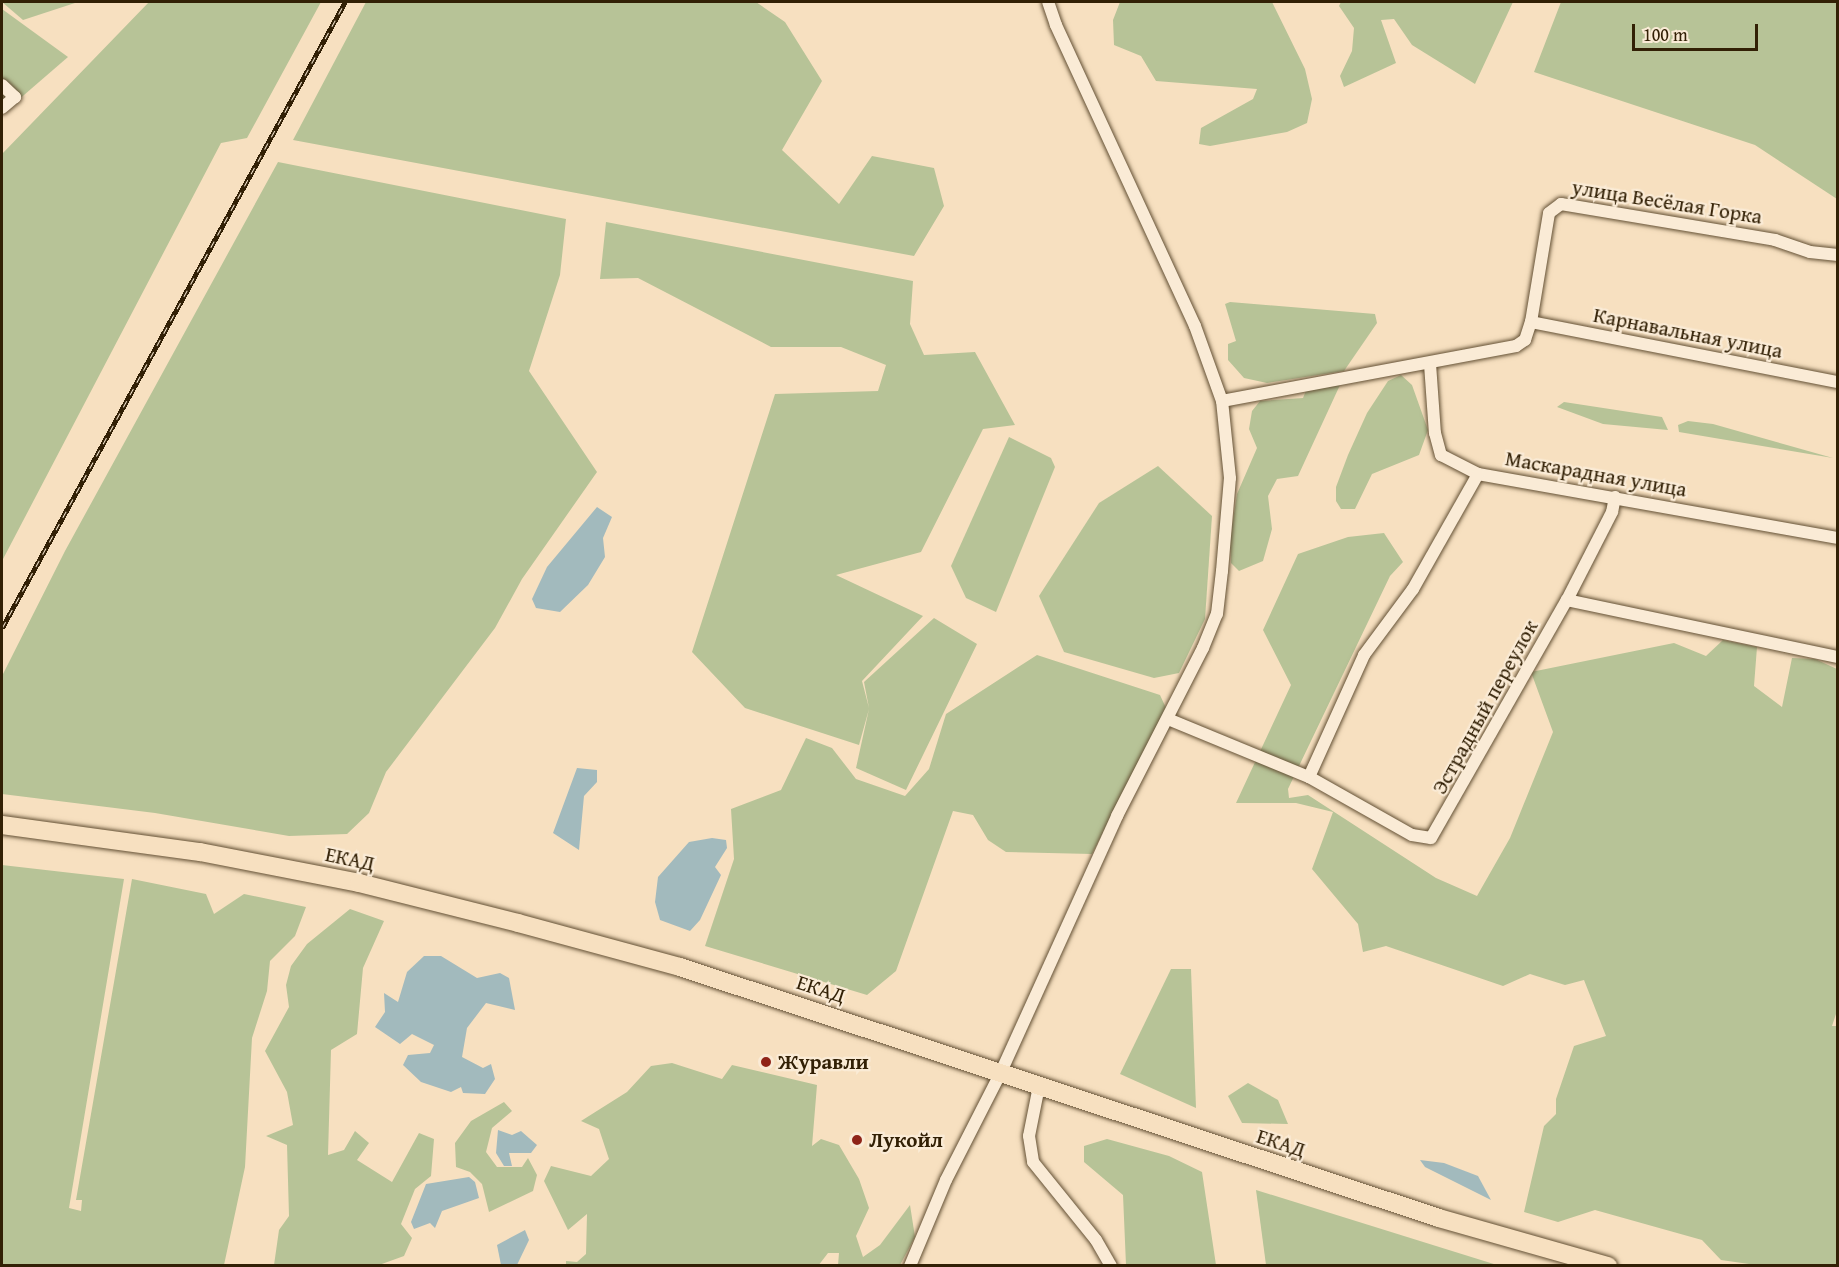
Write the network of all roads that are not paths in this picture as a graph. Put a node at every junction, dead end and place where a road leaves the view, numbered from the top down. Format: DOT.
graph roads {
  1 [pos="1048,2"];
  2 [pos="2,85"];
  3 [pos="2,108"];
  4 [pos="1838,255"];
  5 [pos="1531,322"];
  6 [pos="1430,364"];
  7 [pos="1838,382"];
  8 [pos="1222,401"];
  9 [pos="1478,474"];
  10 [pos="1615,497"];
  11 [pos="1838,538"];
  12 [pos="1566,600"];
  13 [pos="1838,657"];
  14 [pos="1168,718"];
  15 [pos="1309,777"];
  16 [pos="2,825"];
  17 [pos="1001,1072"];
  18 [pos="1039,1086"];
  19 [pos="910,1266"];
  20 [pos="1111,1266"];
  21 [pos="1608,1266"];
  1 -- 8 [label="street"];
  2 -- 3 [label="street"];
  4 -- 5 [label="street, улица Весёлая Горка"];
  5 -- 6 [label="street, улица Весёлая Горка"];
  5 -- 7 [label="street, Карнавальная улица"];
  6 -- 8 [label="street"];
  6 -- 9 [label="street, Маскарадная улица"];
  8 -- 14 [label="street"];
  9 -- 10 [label="street, Маскарадная улица"];
  9 -- 15 [label="street"];
  10 -- 11 [label="street, Маскарадная улица"];
  10 -- 12 [label="street, Эстрадный переулок"];
  12 -- 13 [label="street"];
  12 -- 15 [label="street, Эстрадный переулок"];
  14 -- 15 [label="street"];
  14 -- 17 [label="street"];
  16 -- 17 [label="highway, ЕКАД"];
  17 -- 18 [label="highway, ЕКАД"];
  17 -- 19 [label="street"];
  18 -- 20 [label="street"];
  18 -- 21 [label="highway, ЕКАД"];
}
